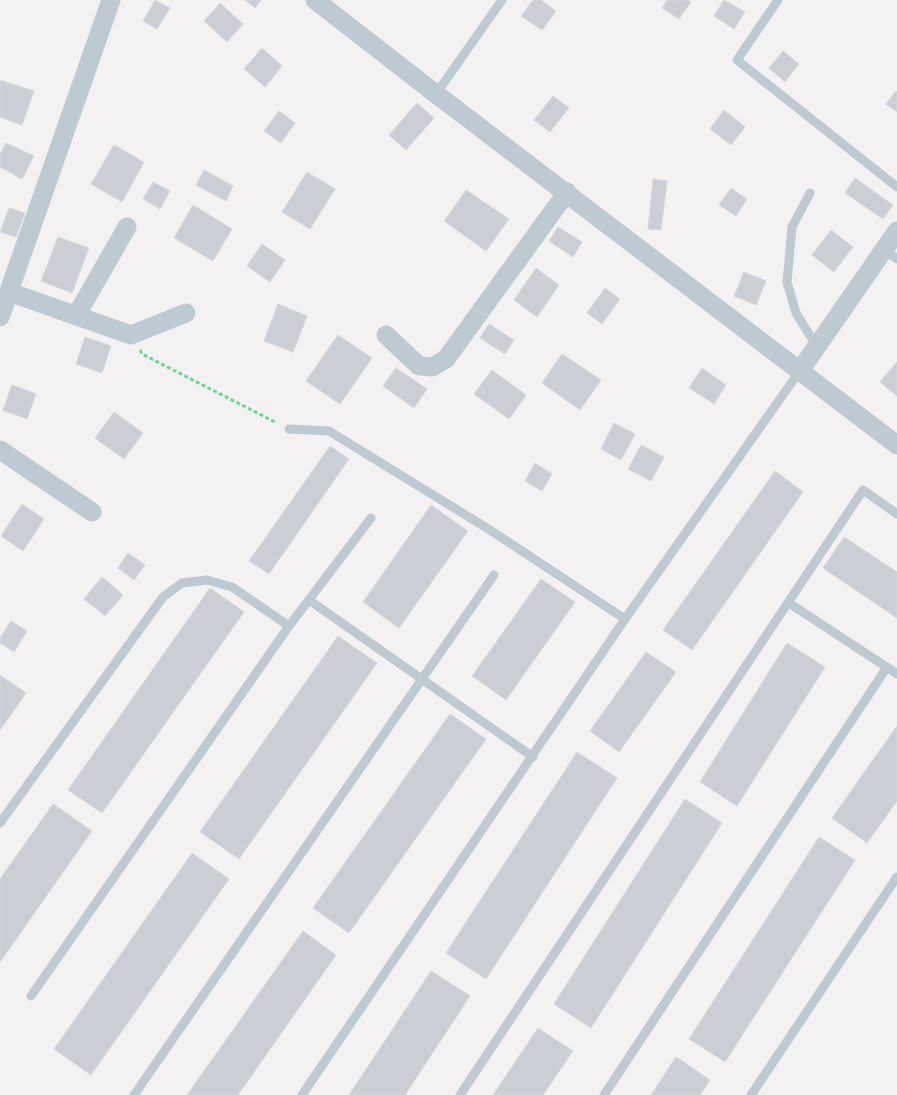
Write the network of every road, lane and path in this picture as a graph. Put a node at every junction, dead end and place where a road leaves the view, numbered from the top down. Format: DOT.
graph roads {
  1 [pos="111,0"];
  2 [pos="315,0"];
  3 [pos="502,0"];
  4 [pos="778,0"];
  5 [pos="436,94"];
  6 [pos="897,187"];
  7 [pos="567,192"];
  8 [pos="810,193"];
  9 [pos="127,227"];
  10 [pos="897,231"];
  11 [pos="891,254"];
  12 [pos="9,292"];
  13 [pos="186,313"];
  14 [pos="76,316"];
  15 [pos="0,318"];
  16 [pos="131,335"];
  17 [pos="386,335"];
  18 [pos="817,347"];
  19 [pos="800,372"];
  20 [pos="289,429"];
  21 [pos="897,445"];
  22 [pos="0,450"];
  23 [pos="92,512"];
  24 [pos="897,514"];
  25 [pos="370,518"];
  26 [pos="494,575"];
  27 [pos="309,600"];
  28 [pos="789,603"];
  29 [pos="625,619"];
  30 [pos="288,626"];
  31 [pos="887,667"];
  32 [pos="897,674"];
  33 [pos="422,680"];
  34 [pos="533,757"];
  35 [pos="0,823"];
  36 [pos="897,878"];
  37 [pos="31,996"];
  38 [pos="134,1095"];
  39 [pos="302,1095"];
  40 [pos="460,1095"];
  41 [pos="604,1095"];
  42 [pos="751,1095"];
  1 -- 12 [label="street"];
  2 -- 5 [label="street"];
  3 -- 5 [label="lane"];
  4 -- 6 [label="lane"];
  5 -- 7 [label="street"];
  7 -- 17 [label="street"];
  7 -- 19 [label="street"];
  8 -- 18 [label="lane"];
  9 -- 14 [label="street"];
  10 -- 11 [label="street"];
  11 -- 18 [label="street"];
  12 -- 14 [label="street"];
  12 -- 15 [label="street"];
  13 -- 16 [label="street"];
  14 -- 16 [label="street"];
  16 -- 20 [label="path"];
  18 -- 19 [label="street"];
  19 -- 21 [label="street"];
  19 -- 29 [label="lane"];
  20 -- 29 [label="lane"];
  22 -- 23 [label="street"];
  24 -- 28 [label="lane"];
  25 -- 27 [label="lane"];
  26 -- 33 [label="lane"];
  27 -- 30 [label="lane"];
  27 -- 33 [label="lane"];
  28 -- 31 [label="lane"];
  28 -- 40 [label="lane"];
  29 -- 34 [label="lane"];
  30 -- 35 [label="lane"];
  30 -- 37 [label="lane"];
  31 -- 32 [label="lane"];
  31 -- 41 [label="lane"];
  33 -- 34 [label="lane"];
  33 -- 38 [label="lane"];
  34 -- 39 [label="lane"];
  36 -- 42 [label="lane"];
}
